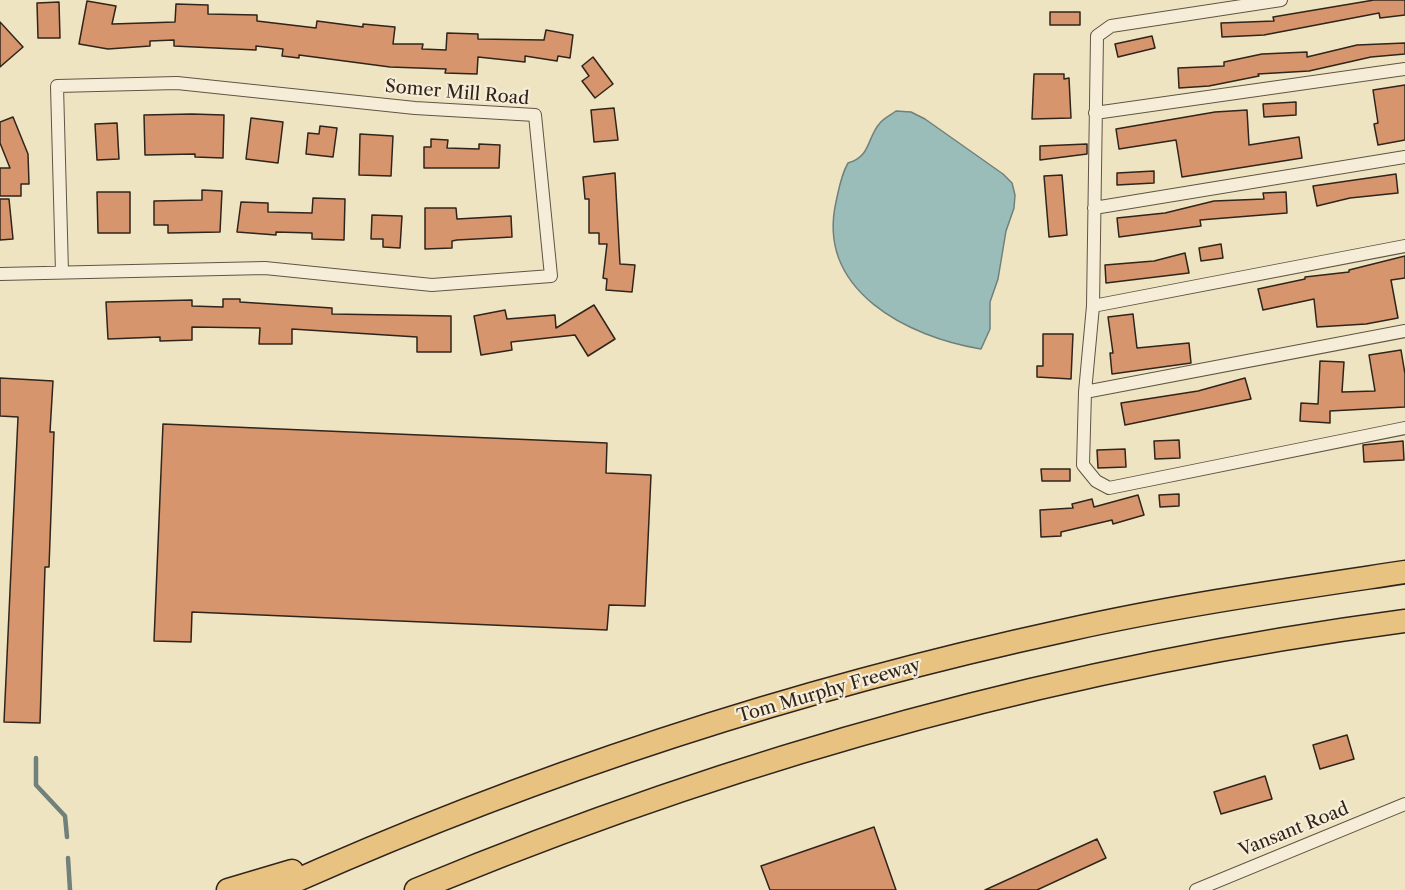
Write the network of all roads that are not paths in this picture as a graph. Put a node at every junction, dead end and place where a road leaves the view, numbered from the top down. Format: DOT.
graph roads {
  1 [pos="1281,0"];
  2 [pos="1405,69"];
  3 [pos="1095,112"];
  4 [pos="1405,157"];
  5 [pos="1094,208"];
  6 [pos="1405,246"];
  7 [pos="62,272"];
  8 [pos="0,274"];
  9 [pos="1093,306"];
  10 [pos="1405,331"];
  11 [pos="1084,392"];
  12 [pos="1405,428"];
  13 [pos="1405,572"];
  14 [pos="1405,621"];
  15 [pos="1405,804"];
  16 [pos="365,850"];
  17 [pos="228,890"];
  18 [pos="275,890"];
  19 [pos="416,890"];
  20 [pos="1196,890"];
  1 -- 3 [label="street"];
  2 -- 3 [label="street"];
  3 -- 5 [label="street"];
  4 -- 5 [label="street"];
  5 -- 9 [label="street"];
  6 -- 9 [label="street"];
  7 -- 7 [label="street, Somer Mill Road"];
  7 -- 8 [label="street, Somer Mill Road"];
  9 -- 11 [label="street"];
  10 -- 11 [label="street"];
  11 -- 12 [label="street"];
  13 -- 16 [label="highway, Tom Murphy Freeway"];
  14 -- 19 [label="highway"];
  15 -- 20 [label="street, Vansant Road"];
  16 -- 17 [label="highway"];
  16 -- 18 [label="highway, Tom Murphy Freeway"];
}
